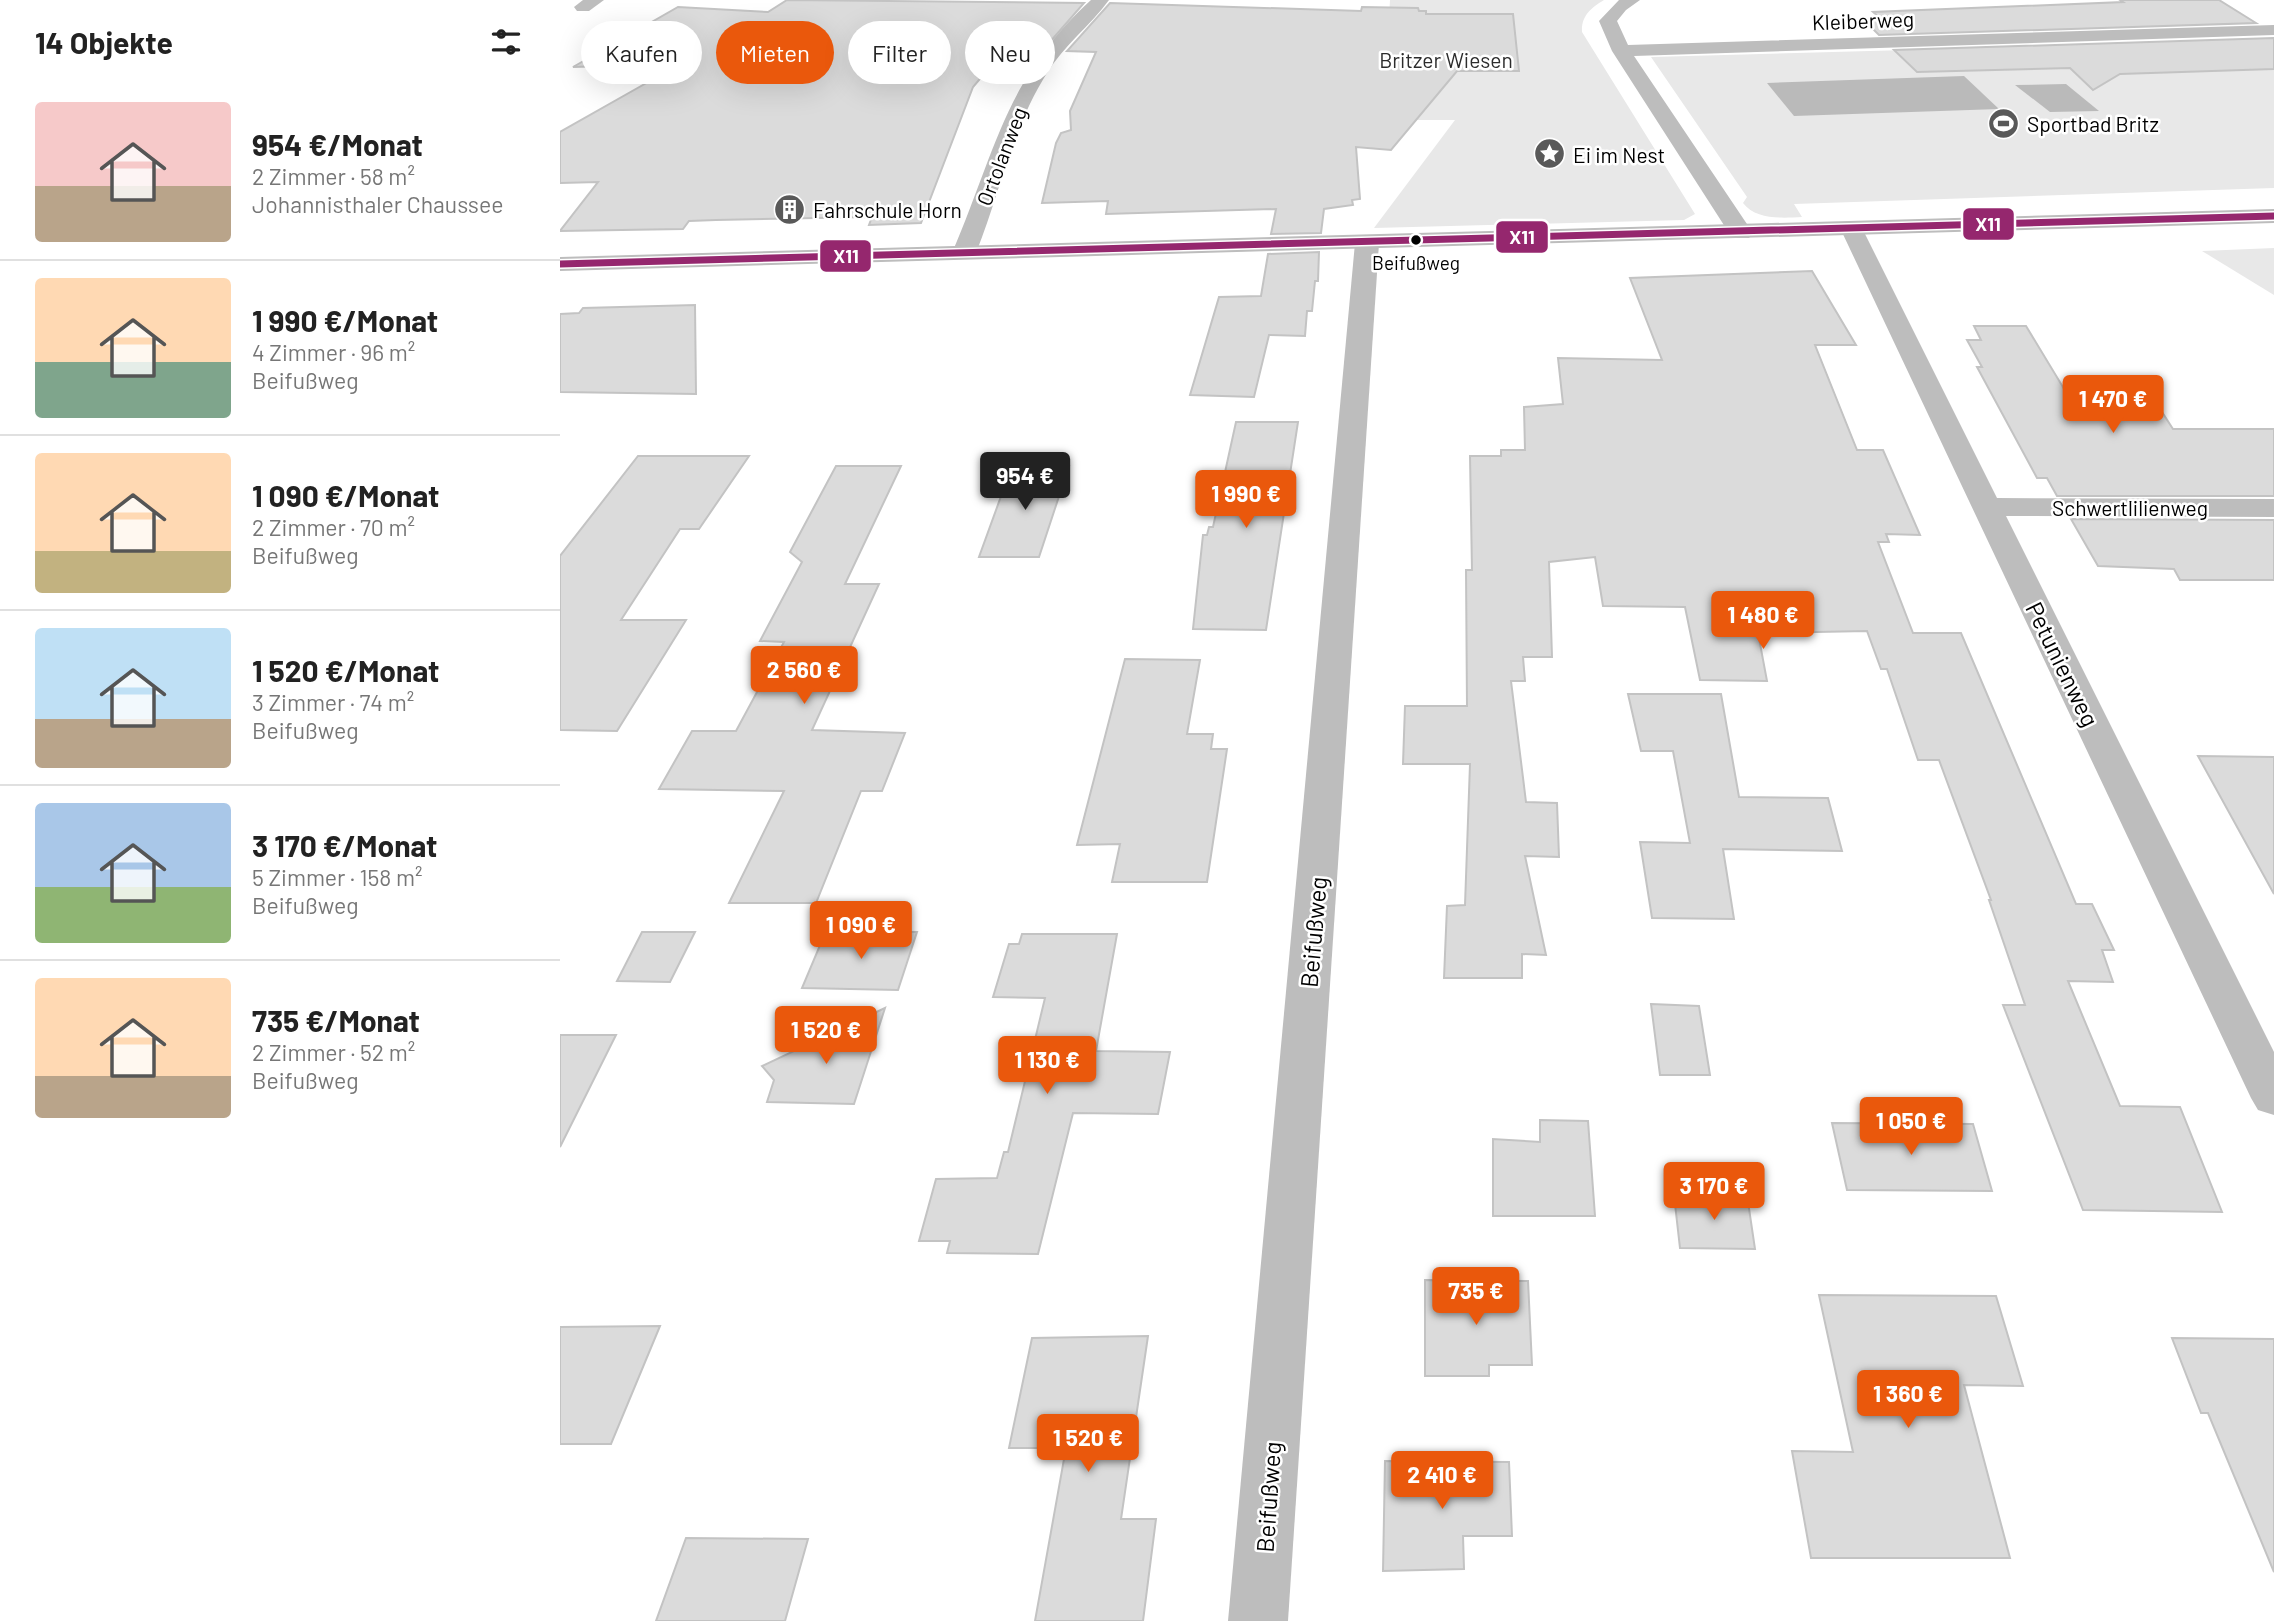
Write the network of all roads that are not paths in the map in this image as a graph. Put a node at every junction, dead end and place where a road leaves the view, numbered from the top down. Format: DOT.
graph roads {
  1 [pos="1101,0"];
  2 [pos="1632,0"];
  3 [pos="2274,30"];
  4 [pos="1621,51"];
  5 [pos="2274,216"];
  6 [pos="1852,230"];
  7 [pos="1741,233"];
  8 [pos="1367,243"];
  9 [pos="964,253"];
  10 [pos="560,264"];
  11 [pos="1986,507"];
  12 [pos="2274,508"];
  13 [pos="2274,1098"];
  14 [pos="1258,1621"];
  1 -- 9 [label="street, Ortolanweg"];
  2 -- 4 [label="street"];
  3 -- 4 [label="street, Kleiberweg"];
  4 -- 7 [label="street"];
  5 -- 6 [label="street"];
  6 -- 7 [label="street"];
  6 -- 11 [label="street, Petunienweg"];
  7 -- 8 [label="street"];
  8 -- 9 [label="street"];
  8 -- 14 [label="street, Beifußweg"];
  9 -- 10 [label="street"];
  11 -- 12 [label="street, Schwertlilienweg"];
  11 -- 13 [label="street, Petunienweg"];
}
